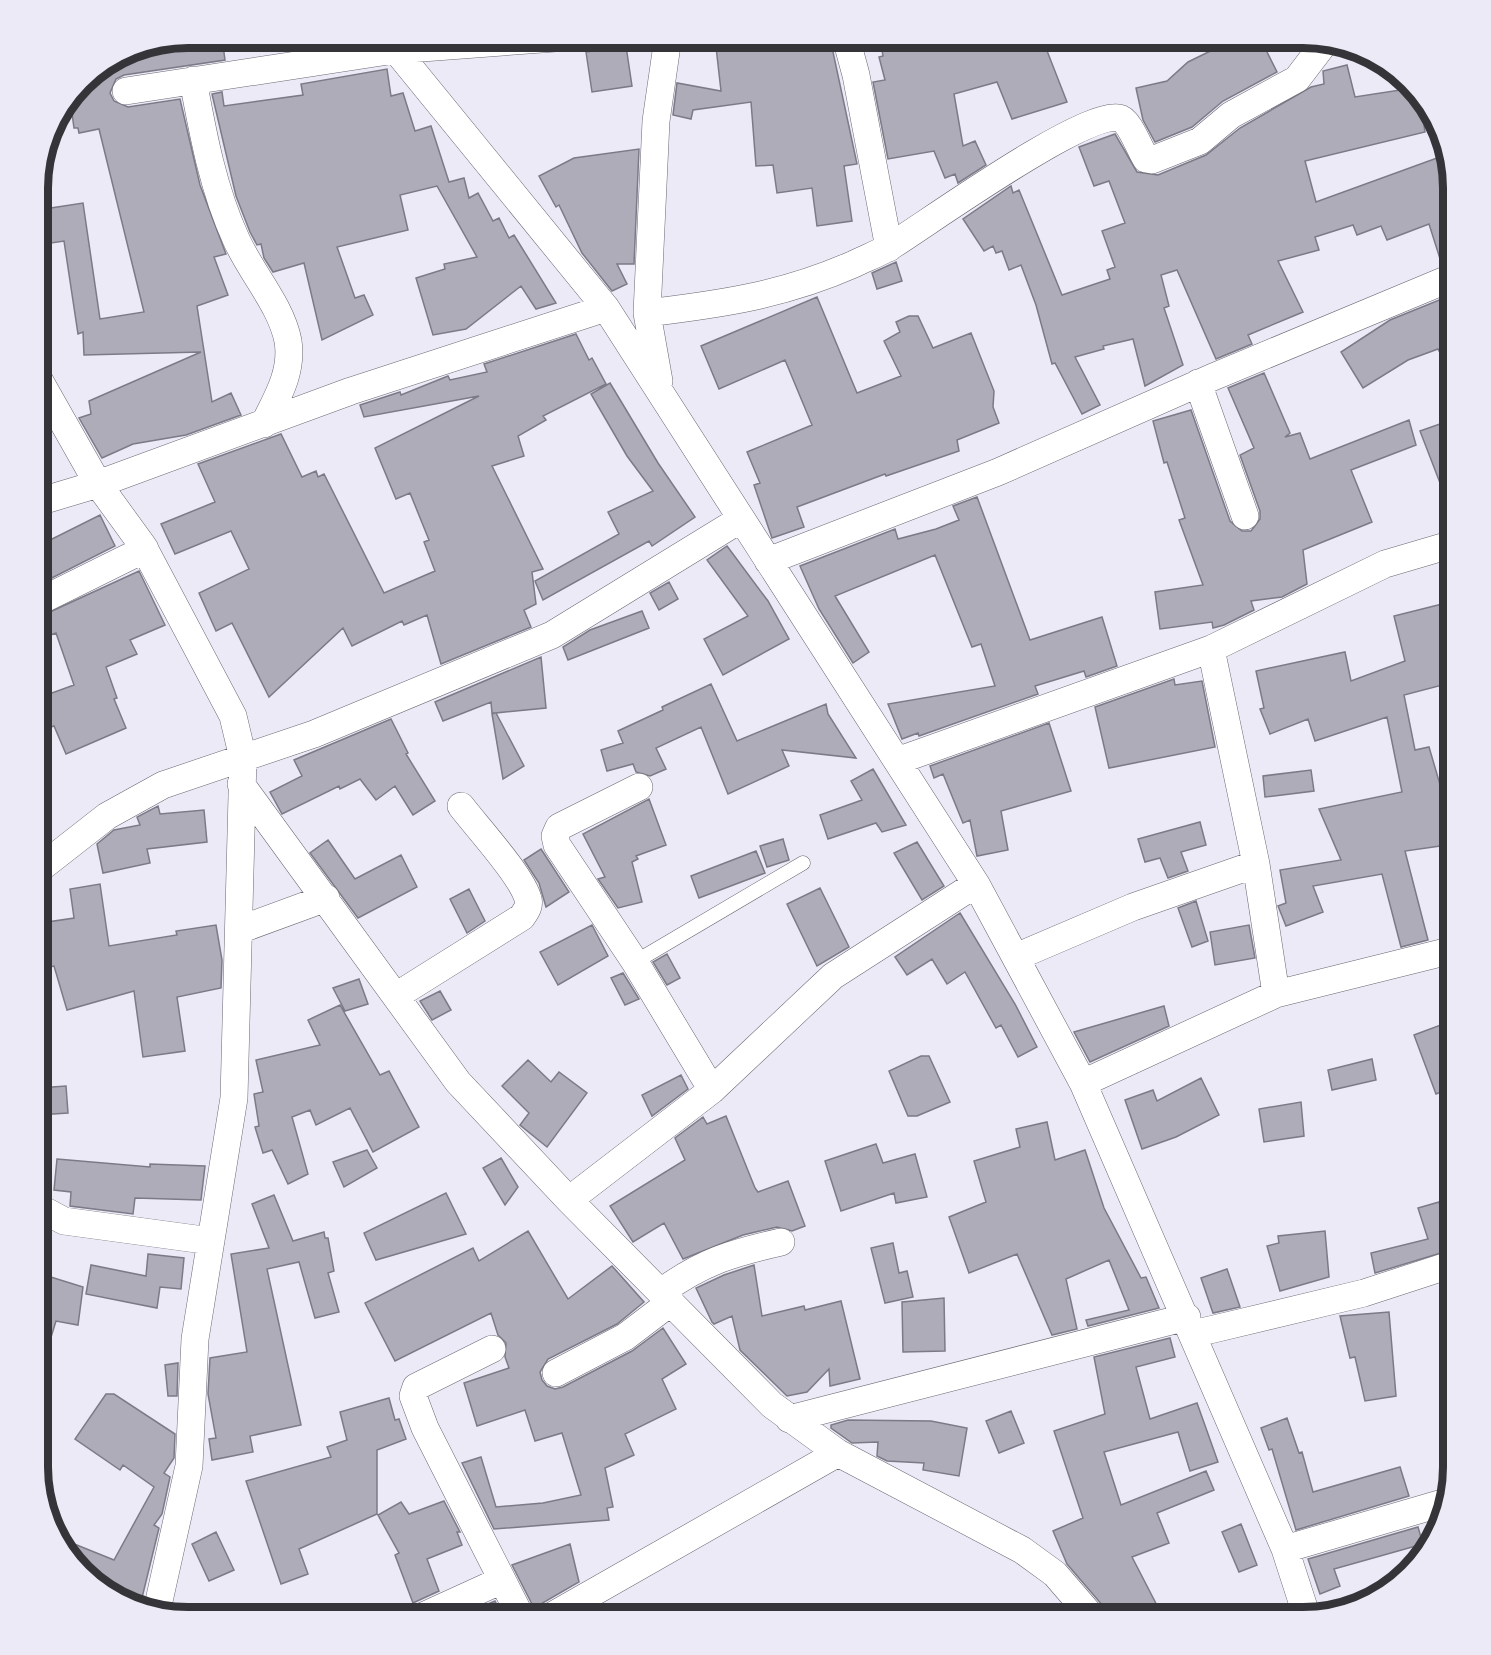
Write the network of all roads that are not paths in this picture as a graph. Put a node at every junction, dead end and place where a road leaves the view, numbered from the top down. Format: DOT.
graph roads {
  1 [pos="369,48"];
  2 [pos="394,48"];
  3 [pos="667,48"];
  4 [pos="849,48"];
  5 [pos="1320,49"];
  6 [pos="193,80"];
  7 [pos="126,91"];
  8 [pos="889,248"];
  9 [pos="1443,282"];
  10 [pos="606,308"];
  11 [pos="647,313"];
  12 [pos="1198,383"];
  13 [pos="661,394"];
  14 [pos="48,396"];
  15 [pos="264,424"];
  16 [pos="98,484"];
  17 [pos="48,499"];
  18 [pos="1245,516"];
  19 [pos="741,519"];
  20 [pos="143,546"];
  21 [pos="1443,547"];
  22 [pos="768,561"];
  23 [pos="48,597"];
  24 [pos="1211,649"];
  25 [pos="897,761"];
  26 [pos="242,771"];
  27 [pos="639,787"];
  28 [pos="461,806"];
  29 [pos="48,862"];
  30 [pos="803,863"];
  31 [pos="1256,864"];
  32 [pos="976,884"];
  33 [pos="326,898"];
  34 [pos="239,930"];
  35 [pos="1443,953"];
  36 [pos="1016,957"];
  37 [pos="635,962"];
  38 [pos="1276,994"];
  39 [pos="396,996"];
  40 [pos="1083,1083"];
  41 [pos="712,1090"];
  42 [pos="569,1200"];
  43 [pos="48,1213"];
  44 [pos="211,1241"];
  45 [pos="781,1242"];
  46 [pos="1443,1268"];
  47 [pos="666,1297"];
  48 [pos="1190,1325"];
  49 [pos="492,1349"];
  50 [pos="556,1373"];
  51 [pos="789,1419"];
  52 [pos="838,1453"];
  53 [pos="1438,1504"];
  54 [pos="1285,1549"];
  55 [pos="502,1580"];
  56 [pos="158,1604"];
  57 [pos="443,1607"];
  58 [pos="516,1607"];
  59 [pos="568,1607"];
  60 [pos="1083,1607"];
  61 [pos="1304,1607"];
  1 -- 6 [label="street"];
  2 -- 10 [label="street"];
  3 -- 11 [label="street"];
  4 -- 8 [label="street"];
  5 -- 8 [label="street"];
  6 -- 7 [label="street"];
  6 -- 15 [label="street"];
  8 -- 11 [label="street"];
  9 -- 12 [label="street"];
  10 -- 13 [label="street"];
  10 -- 15 [label="street"];
  11 -- 13 [label="street"];
  12 -- 18 [label="street"];
  12 -- 22 [label="street"];
  13 -- 19 [label="street"];
  14 -- 16 [label="street"];
  15 -- 16 [label="street"];
  16 -- 17 [label="street"];
  16 -- 20 [label="street"];
  19 -- 22 [label="street"];
  19 -- 26 [label="street"];
  20 -- 23 [label="street"];
  20 -- 26 [label="street"];
  21 -- 24 [label="street"];
  22 -- 25 [label="street"];
  24 -- 25 [label="street"];
  24 -- 31 [label="street"];
  25 -- 32 [label="street"];
  26 -- 29 [label="street"];
  26 -- 33 [label="street"];
  26 -- 34 [label="street"];
  27 -- 37 [label="street"];
  28 -- 39 [label="street"];
  30 -- 37 [label="lane"];
  31 -- 36 [label="street"];
  31 -- 38 [label="street"];
  32 -- 36 [label="street"];
  32 -- 41 [label="street"];
  33 -- 34 [label="street"];
  33 -- 39 [label="street"];
  34 -- 44 [label="street"];
  35 -- 38 [label="street"];
  36 -- 40 [label="street"];
  37 -- 41 [label="street"];
  38 -- 40 [label="street"];
  39 -- 42 [label="street"];
  40 -- 48 [label="street"];
  41 -- 42 [label="street"];
  42 -- 47 [label="street"];
  43 -- 44 [label="street"];
  44 -- 56 [label="street"];
  45 -- 47 [label="street"];
  46 -- 48 [label="street"];
  47 -- 50 [label="street"];
  47 -- 51 [label="street"];
  48 -- 51 [label="street"];
  48 -- 54 [label="street"];
  49 -- 55 [label="street"];
  51 -- 52 [label="street"];
  52 -- 59 [label="street"];
  52 -- 60 [label="street"];
  53 -- 54 [label="street"];
  54 -- 61 [label="street"];
  55 -- 57 [label="street"];
  55 -- 58 [label="street"];
}
